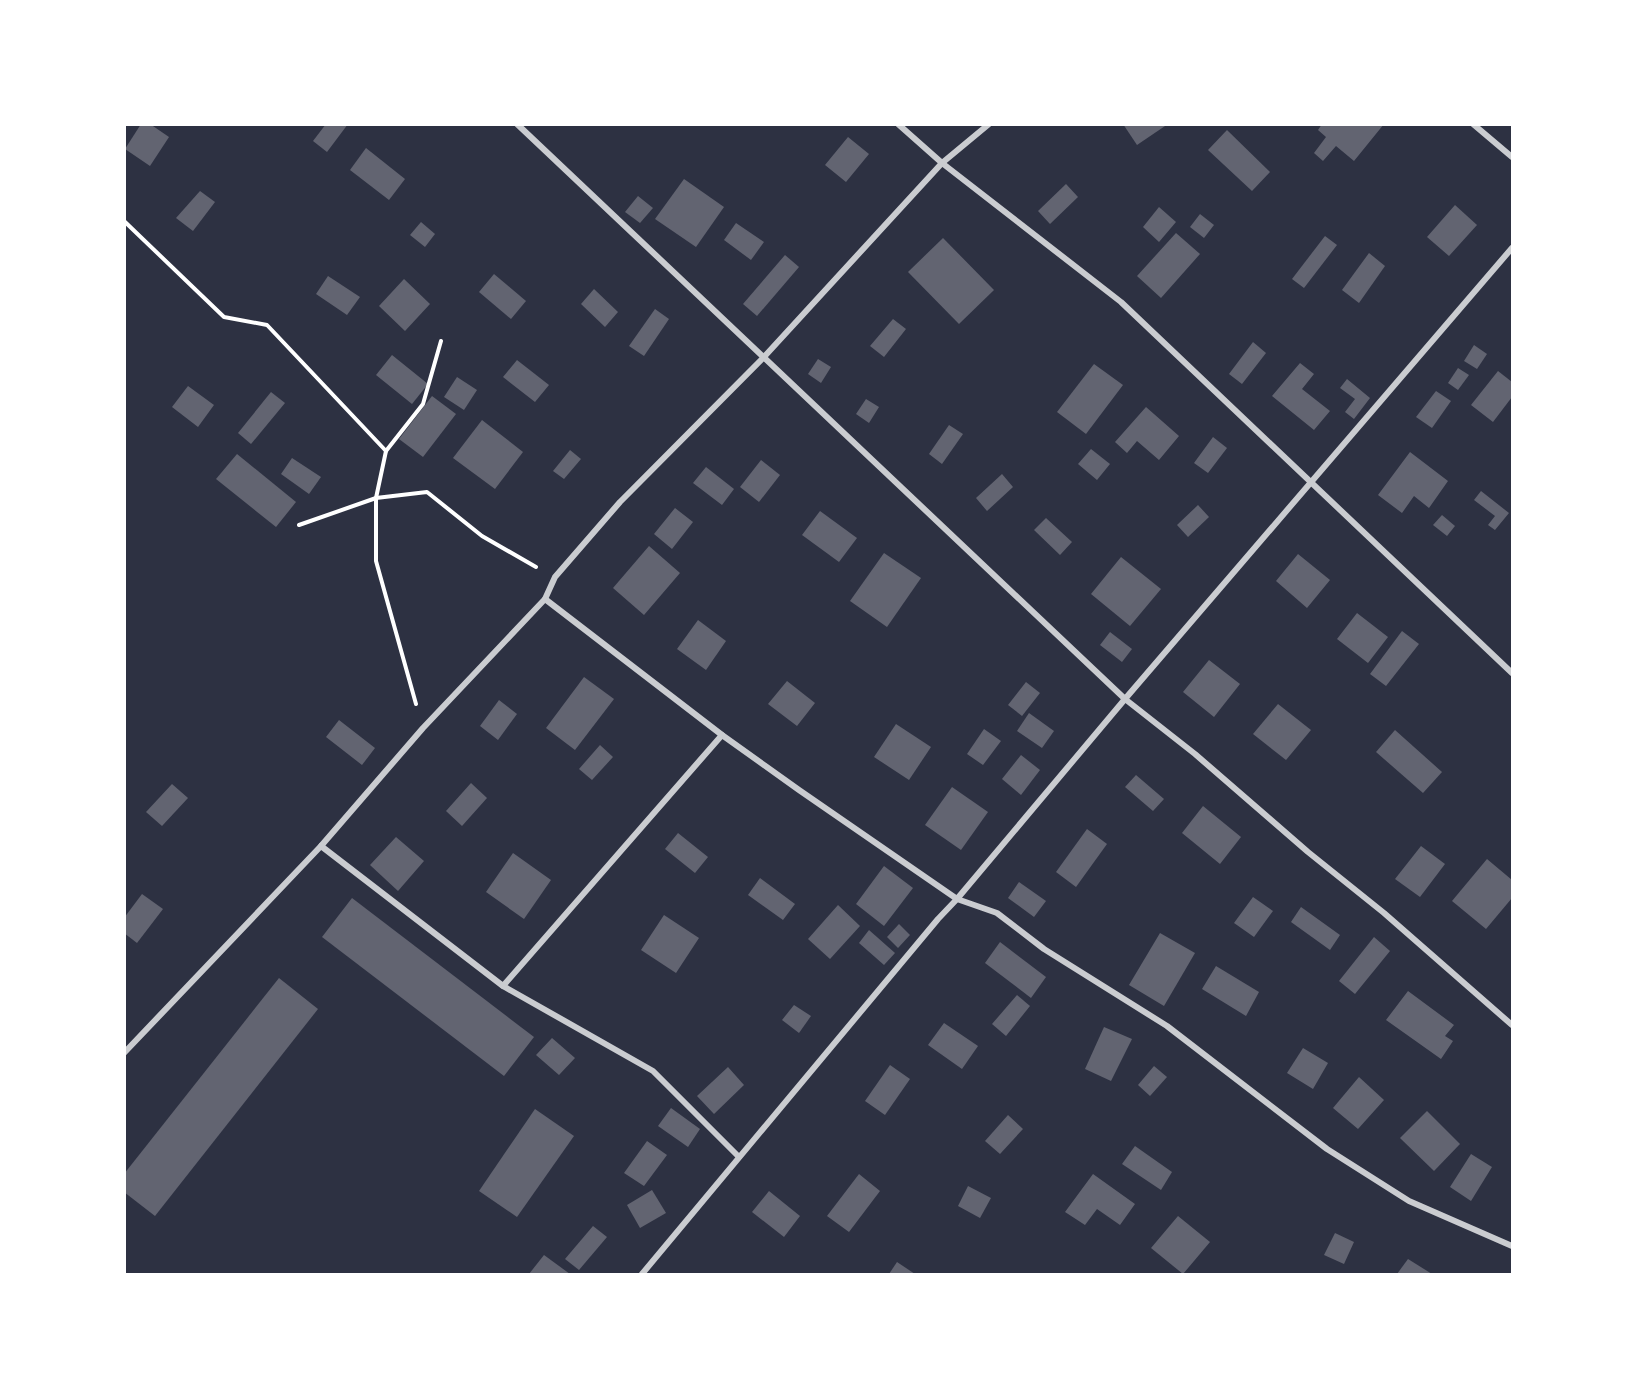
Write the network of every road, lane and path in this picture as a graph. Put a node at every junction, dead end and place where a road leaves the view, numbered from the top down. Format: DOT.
graph roads {
  1 [pos="517,124"];
  2 [pos="898,124"];
  3 [pos="989,124"];
  4 [pos="1473,124"];
  5 [pos="1512,157"];
  6 [pos="942,164"];
  7 [pos="124,221"];
  8 [pos="1512,248"];
  9 [pos="441,341"];
  10 [pos="763,358"];
  11 [pos="386,451"];
  12 [pos="1311,484"];
  13 [pos="376,498"];
  14 [pos="299,525"];
  15 [pos="555,577"];
  16 [pos="546,599"];
  17 [pos="1512,673"];
  18 [pos="1125,699"];
  19 [pos="423,728"];
  20 [pos="722,735"];
  21 [pos="321,846"];
  22 [pos="957,899"];
  23 [pos="503,986"];
  24 [pos="1512,1025"];
  25 [pos="124,1053"];
  26 [pos="739,1158"];
  27 [pos="1512,1246"];
  28 [pos="642,1275"];
  1 -- 10 [label="street"];
  2 -- 6 [label="street"];
  3 -- 6 [label="street"];
  4 -- 5 [label="street"];
  6 -- 10 [label="street"];
  6 -- 12 [label="street"];
  7 -- 11 [label="path"];
  8 -- 12 [label="street"];
  9 -- 11 [label="path"];
  10 -- 15 [label="street"];
  10 -- 18 [label="street"];
  11 -- 13 [label="path"];
  12 -- 17 [label="street"];
  12 -- 18 [label="street"];
  13 -- 14 [label="path"];
  13 -- 15 [label="path"];
  13 -- 19 [label="path"];
  15 -- 16 [label="street"];
  16 -- 19 [label="street"];
  16 -- 20 [label="street"];
  18 -- 22 [label="street"];
  18 -- 24 [label="street"];
  19 -- 21 [label="street"];
  20 -- 22 [label="street"];
  20 -- 23 [label="street"];
  21 -- 23 [label="street"];
  21 -- 25 [label="street"];
  22 -- 26 [label="street"];
  22 -- 27 [label="street"];
  23 -- 26 [label="street"];
  26 -- 28 [label="street"];
}
